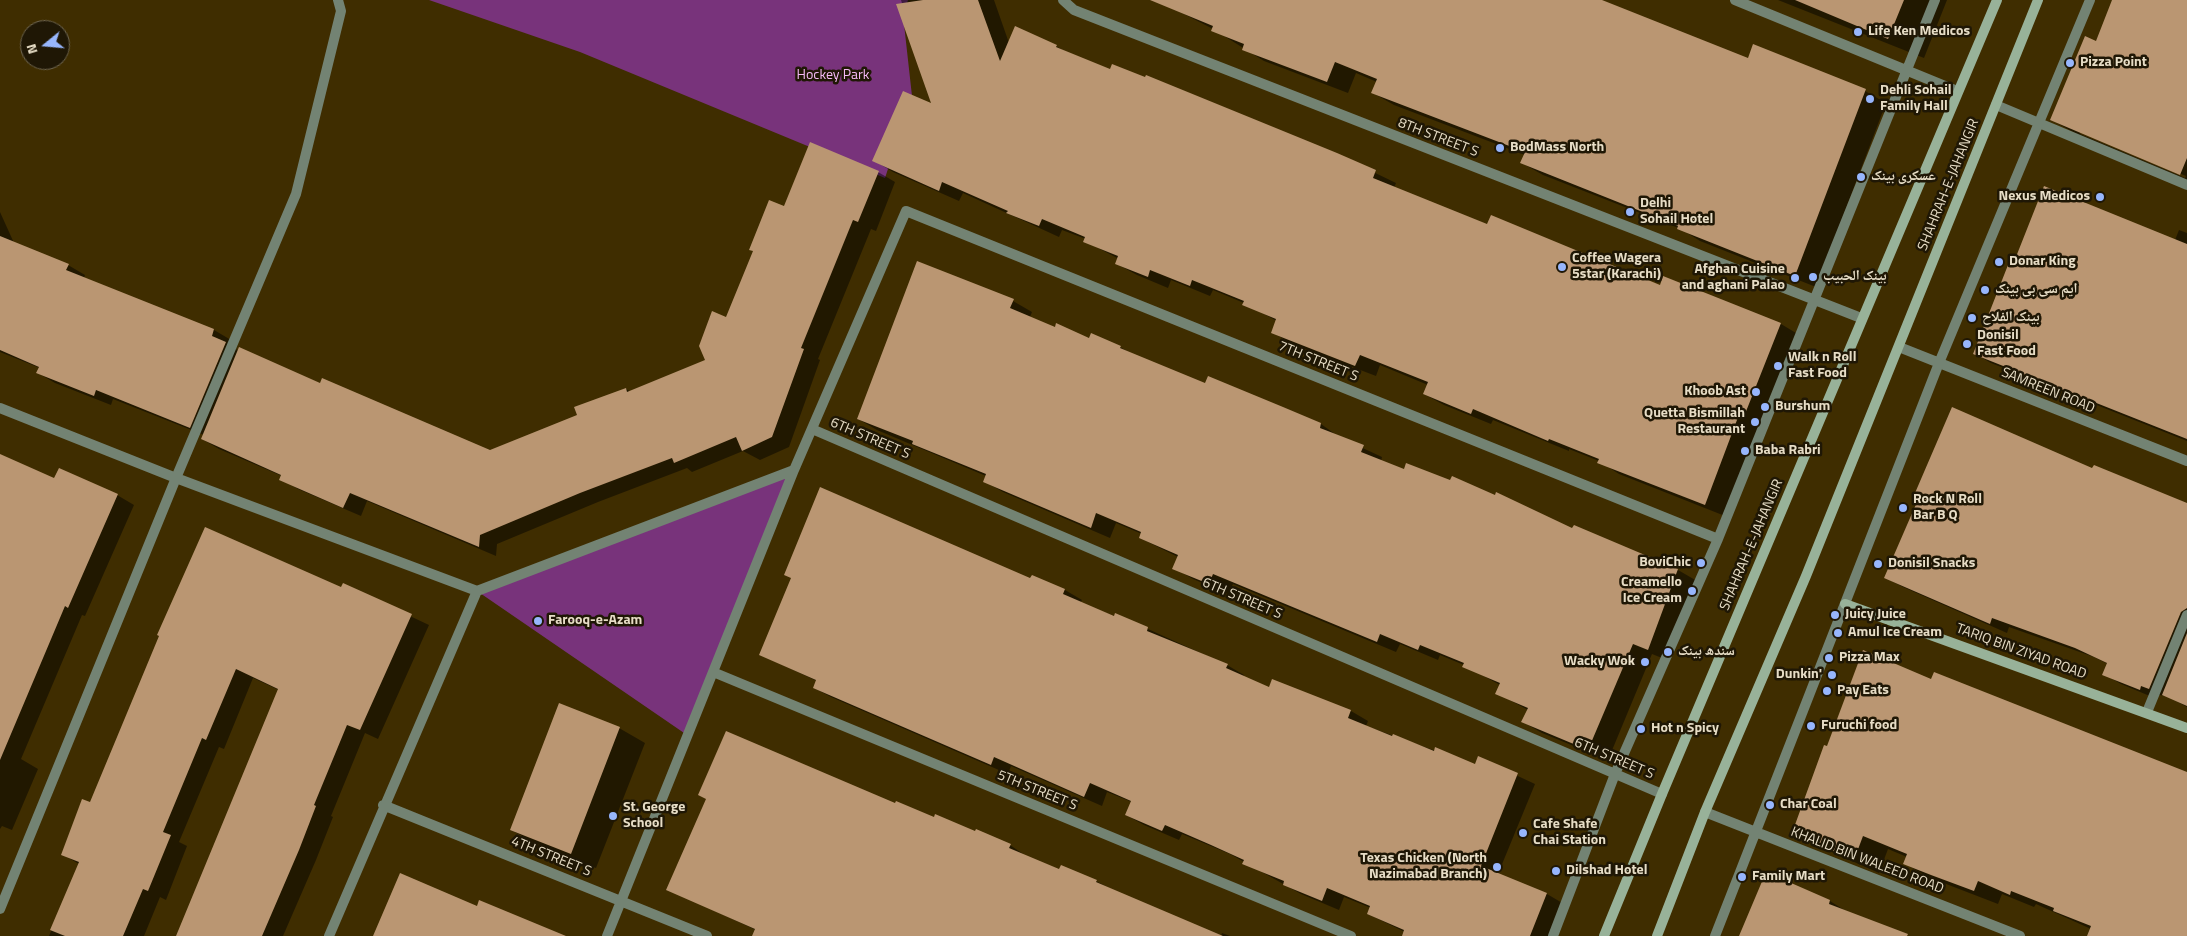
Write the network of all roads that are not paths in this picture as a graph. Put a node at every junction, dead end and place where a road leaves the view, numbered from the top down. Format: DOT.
graph roads {
  1 [pos="338,0"];
  2 [pos="1063,0"];
  3 [pos="1735,0"];
  4 [pos="1935,0"];
  5 [pos="1997,0"];
  6 [pos="2038,0"];
  7 [pos="2090,0"];
  8 [pos="1906,70"];
  9 [pos="1957,91"];
  10 [pos="1996,104"];
  11 [pos="2037,122"];
  12 [pos="2187,185"];
  13 [pos="1815,300"];
  14 [pos="1861,318"];
  15 [pos="1899,347"];
  16 [pos="1939,363"];
  17 [pos="0,408"];
  18 [pos="812,429"];
  19 [pos="2187,461"];
  20 [pos="794,470"];
  21 [pos="176,478"];
  22 [pos="1718,539"];
  23 [pos="477,591"];
  24 [pos="1845,604"];
  25 [pos="2187,615"];
  26 [pos="712,672"];
  27 [pos="2147,712"];
  28 [pos="2187,728"];
  29 [pos="1615,774"];
  30 [pos="1662,794"];
  31 [pos="383,805"];
  32 [pos="1705,812"];
  33 [pos="1755,832"];
  34 [pos="621,900"];
  35 [pos="0,909"];
  36 [pos="329,936"];
  37 [pos="607,936"];
  38 [pos="707,936"];
  39 [pos="1351,936"];
  40 [pos="1553,936"];
  41 [pos="1604,936"];
  42 [pos="1657,936"];
  43 [pos="1715,936"];
  44 [pos="2020,936"];
  1 -- 21 [label="street"];
  2 -- 13 [label="street, 8TH STREET S"];
  3 -- 8 [label="street"];
  4 -- 8 [label="street"];
  5 -- 9 [label="main road, SHAHRAH-E-JAHANGIR"];
  6 -- 10 [label="main road, SHAHRAH-E-JAHANGIR"];
  7 -- 11 [label="street"];
  8 -- 9 [label="street"];
  8 -- 13 [label="street"];
  9 -- 14 [label="main road, SHAHRAH-E-JAHANGIR"];
  10 -- 11 [label="street"];
  10 -- 15 [label="main road, SHAHRAH-E-JAHANGIR"];
  11 -- 12 [label="street"];
  11 -- 16 [label="street"];
  13 -- 14 [label="street, 8TH STREET S"];
  13 -- 22 [label="street"];
  14 -- 30 [label="main road, SHAHRAH-E-JAHANGIR"];
  15 -- 16 [label="street, SAMREEN ROAD"];
  15 -- 32 [label="main road, SHAHRAH-E-JAHANGIR"];
  16 -- 19 [label="street, SAMREEN ROAD"];
  16 -- 24 [label="street"];
  17 -- 21 [label="street"];
  18 -- 20 [label="street"];
  18 -- 22 [label="street, 7TH STREET S"];
  18 -- 29 [label="street, 6TH STREET S"];
  20 -- 23 [label="street"];
  20 -- 26 [label="street"];
  21 -- 23 [label="street"];
  21 -- 35 [label="street"];
  22 -- 29 [label="street"];
  23 -- 31 [label="street"];
  24 -- 27 [label="main road, TARIQ BIN ZIYAD ROAD"];
  24 -- 33 [label="street"];
  25 -- 27 [label="street"];
  26 -- 34 [label="street"];
  26 -- 39 [label="street, 5TH STREET S"];
  27 -- 28 [label="main road, TARIQ BIN ZIYAD ROAD"];
  29 -- 30 [label="street, 6TH STREET S"];
  29 -- 40 [label="street"];
  30 -- 41 [label="main road, SHAHRAH-E-JAHANGIR"];
  31 -- 34 [label="street, 4TH STREET S"];
  31 -- 36 [label="street"];
  32 -- 33 [label="street, KHALID BIN WALEED ROAD"];
  32 -- 42 [label="main road, SHAHRAH-E-JAHANGIR"];
  33 -- 43 [label="street"];
  33 -- 44 [label="street, KHALID BIN WALEED ROAD"];
  34 -- 37 [label="street"];
  34 -- 38 [label="street, 4TH STREET S"];
}
